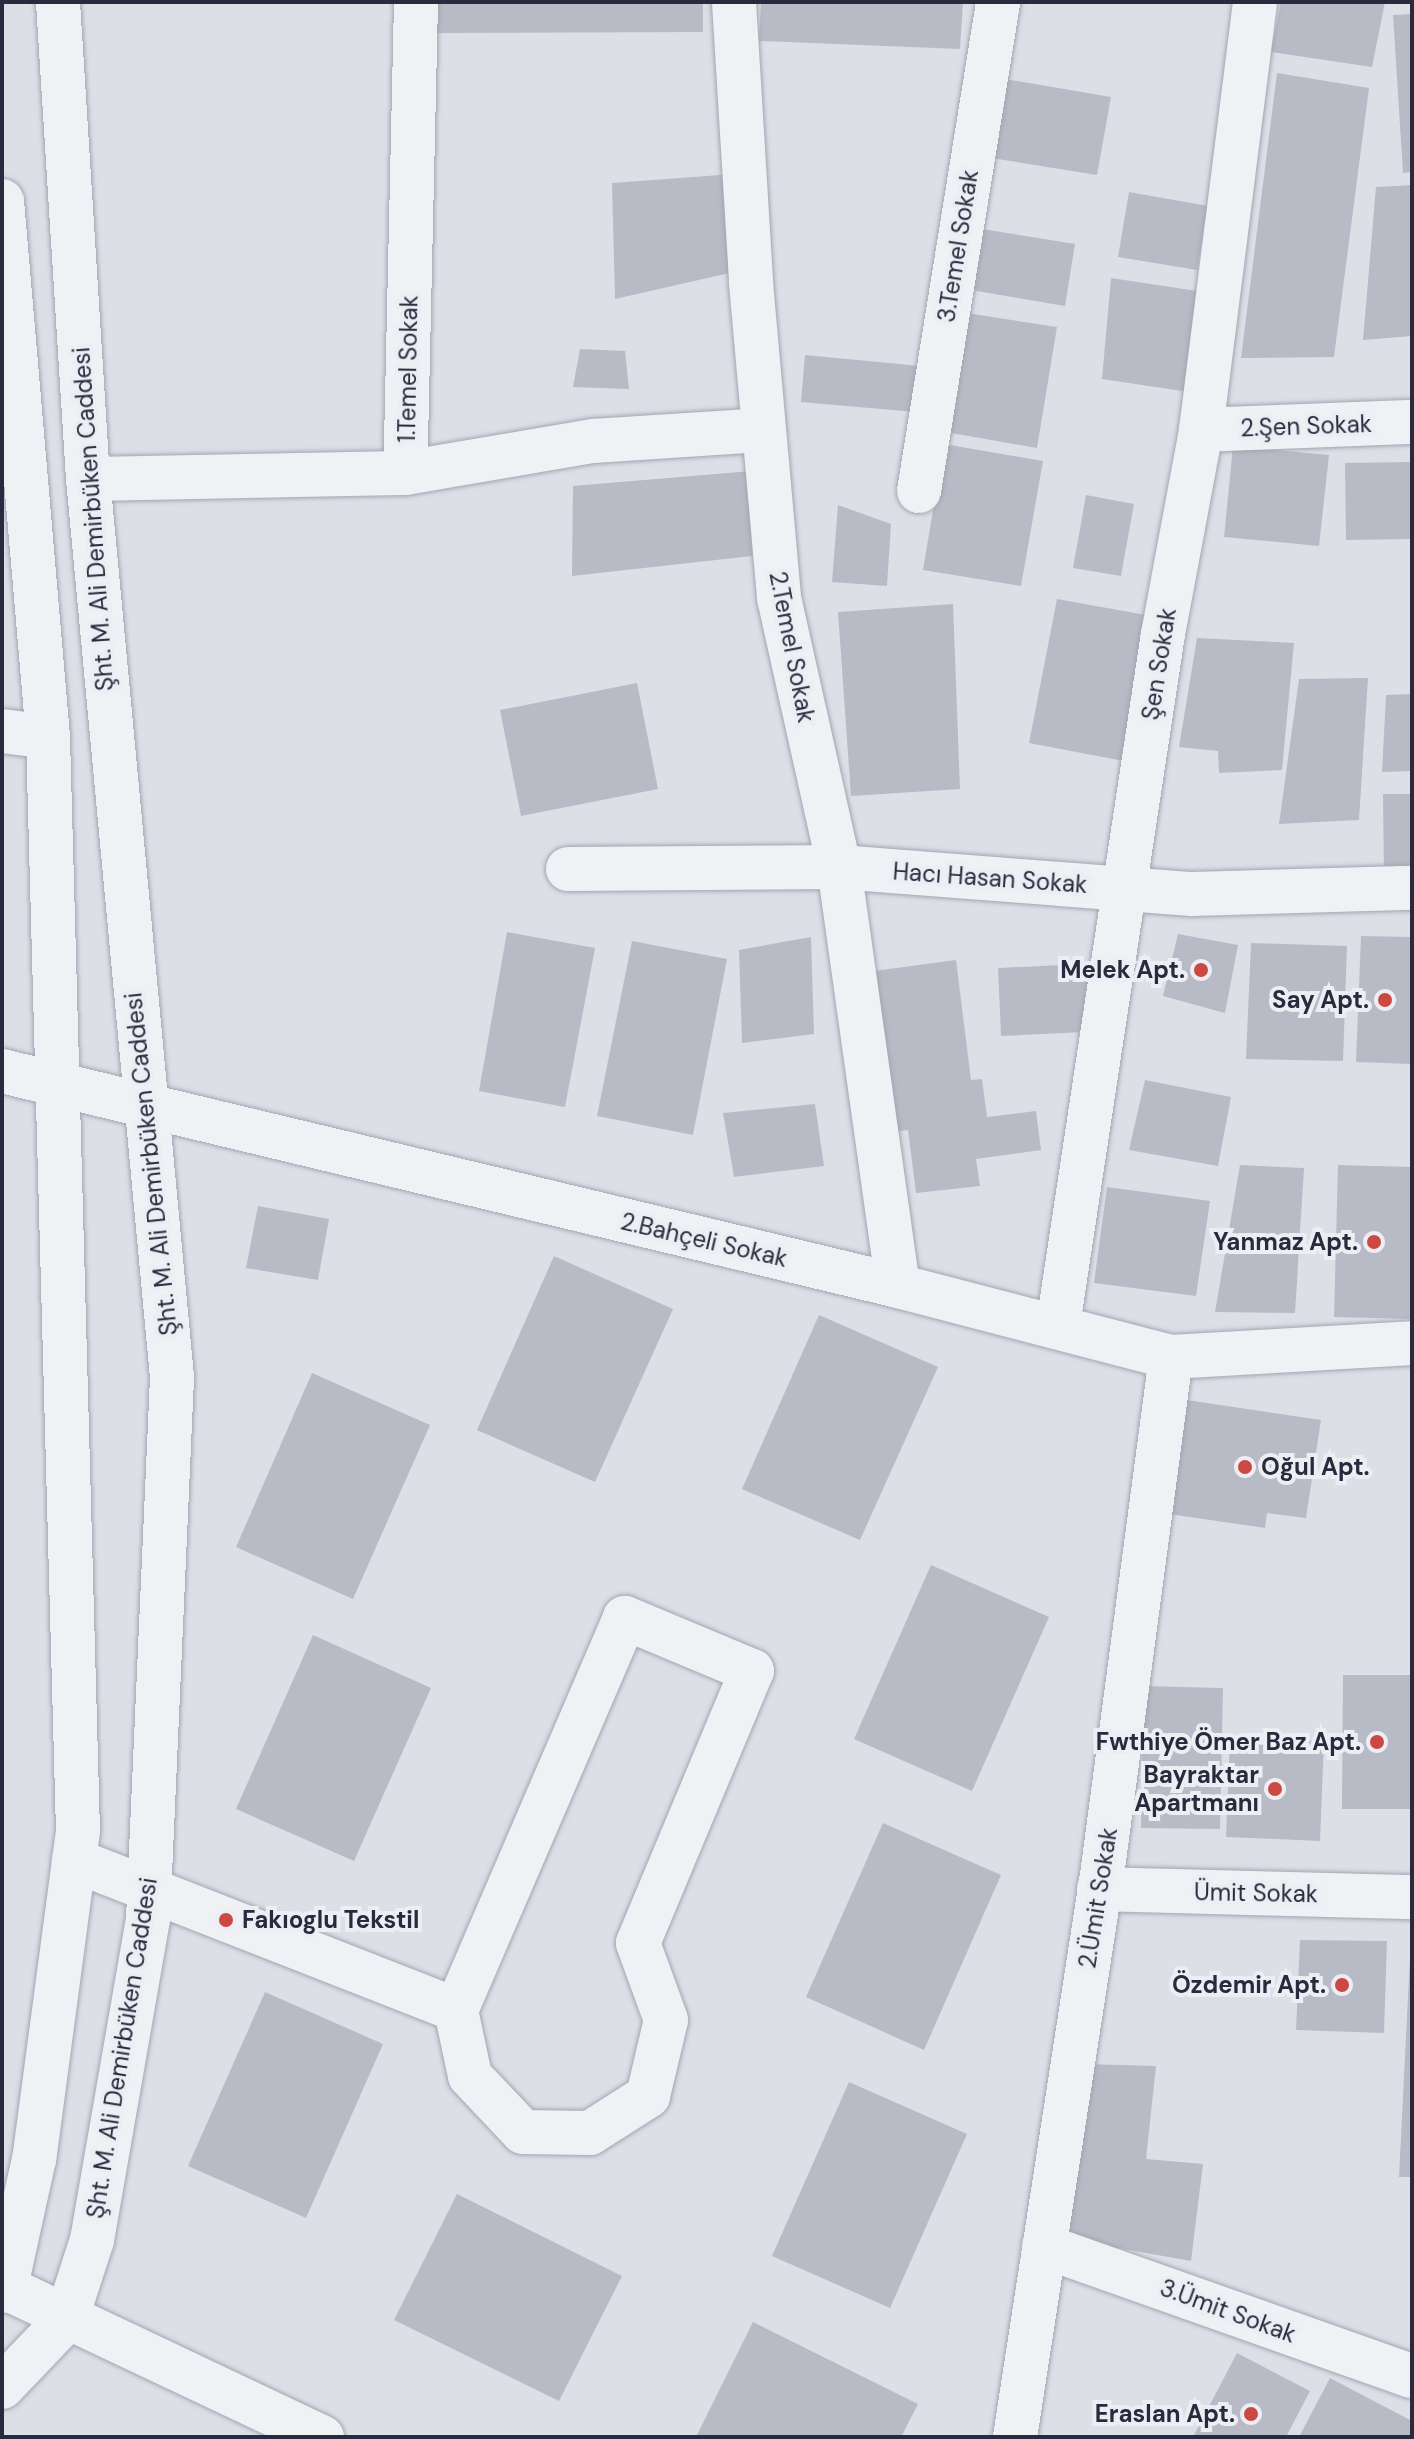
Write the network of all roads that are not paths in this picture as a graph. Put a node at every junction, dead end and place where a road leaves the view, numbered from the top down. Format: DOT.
graph roads {
  1 [pos="58,2"];
  2 [pos="416,2"];
  3 [pos="734,2"];
  4 [pos="998,2"];
  5 [pos="1255,2"];
  6 [pos="2,201"];
  7 [pos="1412,422"];
  8 [pos="762,430"];
  9 [pos="1201,430"];
  10 [pos="405,473"];
  11 [pos="88,479"];
  12 [pos="919,491"];
  13 [pos="2,731"];
  14 [pos="48,737"];
  15 [pos="839,867"];
  16 [pos="568,869"];
  17 [pos="1124,888"];
  18 [pos="1412,888"];
  19 [pos="2,1071"];
  20 [pos="59,1082"];
  21 [pos="144,1109"];
  22 [pos="898,1286"];
  23 [pos="1058,1325"];
  24 [pos="1412,1343"];
  25 [pos="1171,1357"];
  26 [pos="74,1860"];
  27 [pos="1099,1889"];
  28 [pos="150,1890"];
  29 [pos="1412,1897"];
  30 [pos="456,2010"];
  31 [pos="1044,2246"];
  32 [pos="3,2289"];
  33 [pos="66,2320"];
  34 [pos="1412,2376"];
  35 [pos="2,2387"];
  36 [pos="322,2437"];
  37 [pos="1015,2437"];
  1 -- 11 [label="street, Şht. M. Ali Demirbüken Caddesi"];
  2 -- 10 [label="street, 1.Temel Sokak"];
  3 -- 8 [label="street, 2.Temel Sokak"];
  4 -- 12 [label="street, 3.Temel Sokak"];
  5 -- 9 [label="street, Şen Sokak"];
  6 -- 14 [label="street"];
  7 -- 9 [label="street, 2.Şen Sokak"];
  8 -- 10 [label="street, 1.Temel Sokak"];
  8 -- 15 [label="street, 2.Temel Sokak"];
  9 -- 17 [label="street, Şen Sokak"];
  10 -- 11 [label="street"];
  11 -- 21 [label="street, Şht. M. Ali Demirbüken Caddesi"];
  13 -- 14 [label="street"];
  14 -- 20 [label="street"];
  15 -- 16 [label="street, Hacı Hasan Sokak"];
  15 -- 17 [label="street, Hacı Hasan Sokak"];
  15 -- 22 [label="street, 2.Temel Sokak"];
  17 -- 18 [label="street, Hacı Hasan Sokak"];
  17 -- 23 [label="street, Şen Sokak"];
  19 -- 20 [label="street, 2.Bahçeli Sokak"];
  20 -- 21 [label="street, 2.Bahçeli Sokak"];
  20 -- 26 [label="street"];
  21 -- 22 [label="street, 2.Bahçeli Sokak"];
  21 -- 28 [label="street, Şht. M. Ali Demirbüken Caddesi"];
  22 -- 23 [label="street, 2.Bahçeli Sokak"];
  23 -- 25 [label="street, 2.Bahçeli Sokak"];
  24 -- 25 [label="street, 2.Bahçeli Sokak"];
  25 -- 27 [label="street, 2.Ümit Sokak"];
  26 -- 28 [label="street"];
  26 -- 32 [label="street"];
  27 -- 29 [label="street, Ümit Sokak"];
  27 -- 31 [label="street, 2.Ümit Sokak"];
  28 -- 30 [label="street"];
  28 -- 33 [label="street, Şht. M. Ali Demirbüken Caddesi"];
  30 -- 30 [label="street"];
  31 -- 34 [label="street, 3.Ümit Sokak"];
  31 -- 37 [label="street, 2.Ümit Sokak"];
  32 -- 33 [label="street"];
  33 -- 35 [label="street"];
  33 -- 36 [label="street"];
}
